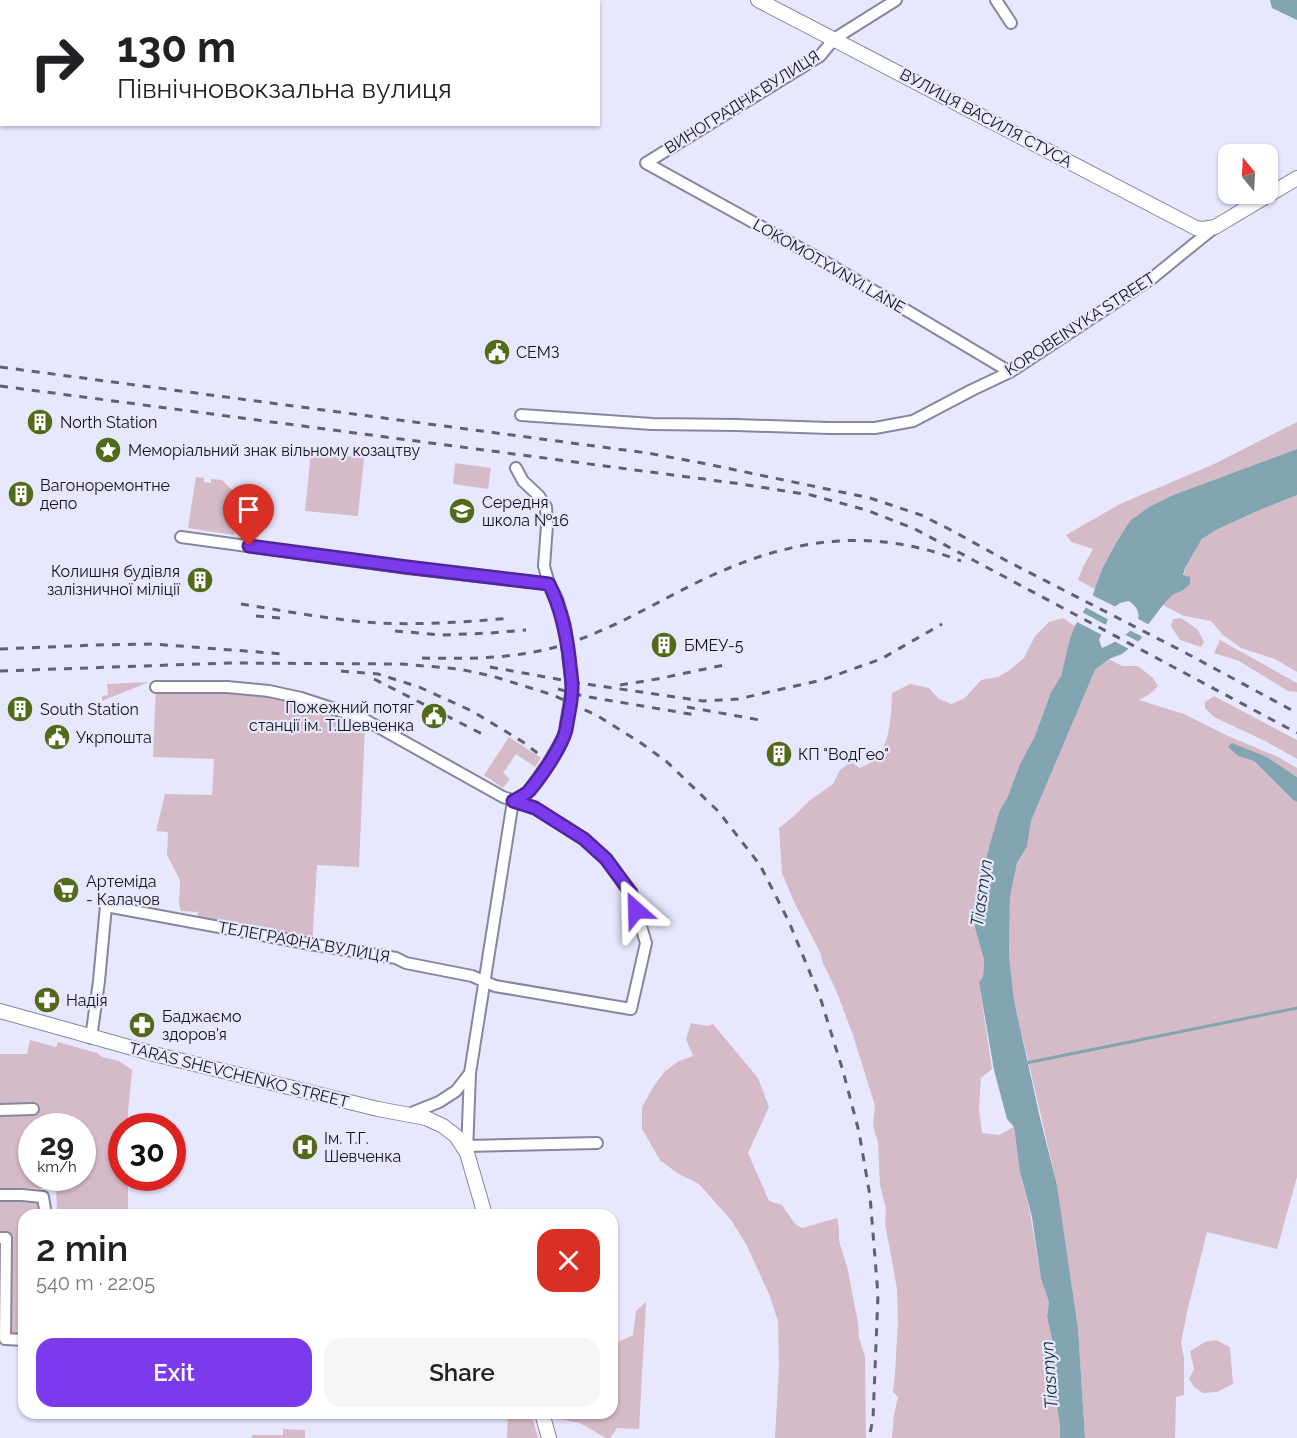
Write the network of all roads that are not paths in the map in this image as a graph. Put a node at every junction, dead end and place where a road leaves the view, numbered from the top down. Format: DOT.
graph roads {
  1 [pos="758,0"];
  2 [pos="896,0"];
  3 [pos="996,0"];
  4 [pos="1011,23"];
  5 [pos="834,39"];
  6 [pos="646,163"];
  7 [pos="1297,178"];
  8 [pos="1215,227"];
  9 [pos="1010,372"];
  10 [pos="521,415"];
  11 [pos="516,468"];
  12 [pos="182,537"];
  13 [pos="549,584"];
  14 [pos="156,687"];
  15 [pos="513,801"];
  16 [pos="484,981"];
  17 [pos="0,1011"];
  18 [pos="91,1038"];
  19 [pos="470,1073"];
  20 [pos="33,1109"];
  21 [pos="0,1110"];
  22 [pos="409,1114"];
  23 [pos="597,1143"];
  24 [pos="466,1149"];
  25 [pos="0,1195"];
  26 [pos="45,1209"];
  27 [pos="483,1209"];
  28 [pos="0,1238"];
  29 [pos="18,1340"];
  30 [pos="544,1419"];
  31 [pos="549,1438"];
  1 -- 5 [label="street, ВУЛИЦЯ ВАСИЛЯ СТУСА"];
  2 -- 5 [label="street, ВИНОГРАДНА ВУЛИЦЯ"];
  3 -- 4 [label="street"];
  5 -- 6 [label="street, ВИНОГРАДНА ВУЛИЦЯ"];
  5 -- 8 [label="street, ВУЛИЦЯ ВАСИЛЯ СТУСА"];
  6 -- 9 [label="street, LOKOMOTYVNYI LANE"];
  7 -- 8 [label="street, KOROBEINYKA STREET"];
  8 -- 9 [label="street, KOROBEINYKA STREET"];
  9 -- 10 [label="street, KOROBEINYKA STREET"];
  11 -- 13 [label="street"];
  12 -- 13 [label="street"];
  13 -- 15 [label="street"];
  14 -- 15 [label="street"];
  15 -- 16 [label="street"];
  15 -- 16 [label="street, ТЕЛЕГРАФНА ВУЛИЦЯ"];
  16 -- 18 [label="street, ТЕЛЕГРАФНА ВУЛИЦЯ"];
  16 -- 19 [label="street"];
  17 -- 18 [label="street, TARAS SHEVCHENKO STREET"];
  18 -- 22 [label="street, TARAS SHEVCHENKO STREET"];
  19 -- 22 [label="street"];
  19 -- 24 [label="street"];
  20 -- 21 [label="street"];
  22 -- 24 [label="street, TARAS SHEVCHENKO STREET"];
  23 -- 24 [label="street"];
  24 -- 27 [label="street"];
  25 -- 26 [label="street"];
  28 -- 29 [label="street"];
  30 -- 31 [label="street"];
}
